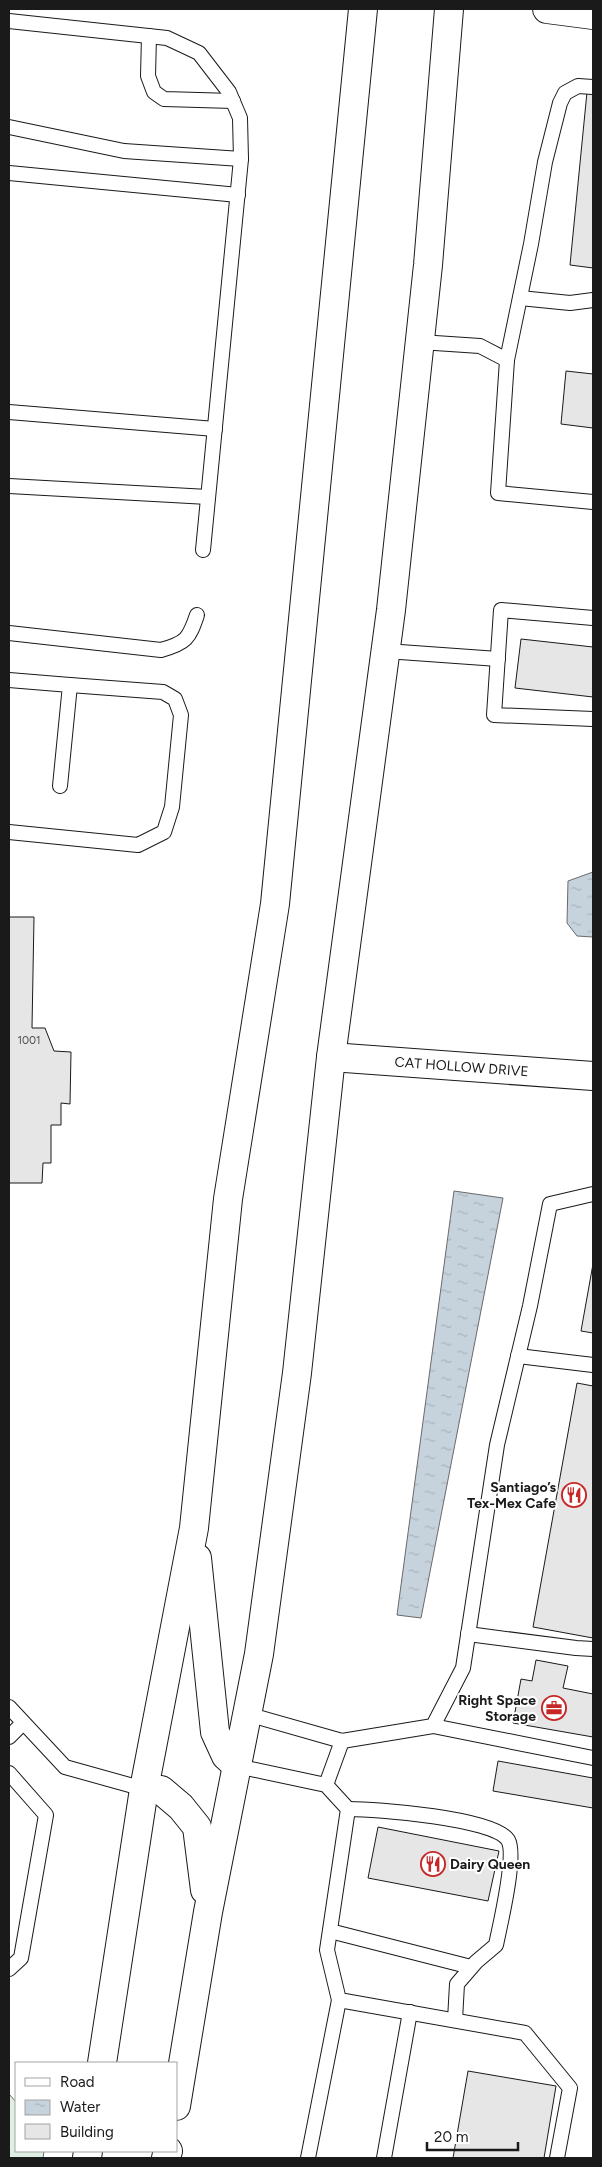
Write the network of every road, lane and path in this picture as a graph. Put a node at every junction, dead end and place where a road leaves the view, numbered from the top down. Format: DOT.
graph roads {
  1 [pos="363,9"];
  2 [pos="449,9"];
  3 [pos="547,9"];
  4 [pos="593,14"];
  5 [pos="9,21"];
  6 [pos="149,36"];
  7 [pos="593,87"];
  8 [pos="233,101"];
  9 [pos="9,127"];
  10 [pos="241,159"];
  11 [pos="9,173"];
  12 [pos="238,196"];
  13 [pos="520,298"];
  14 [pos="593,300"];
  15 [pos="420,342"];
  16 [pos="507,360"];
  17 [pos="9,412"];
  18 [pos="214,429"];
  19 [pos="9,486"];
  20 [pos="208,497"];
  21 [pos="593,502"];
  22 [pos="203,550"];
  23 [pos="197,615"];
  24 [pos="593,618"];
  25 [pos="9,633"];
  26 [pos="386,651"];
  27 [pos="498,659"];
  28 [pos="9,680"];
  29 [pos="70,685"];
  30 [pos="593,719"];
  31 [pos="60,786"];
  32 [pos="9,832"];
  33 [pos="331,1057"];
  34 [pos="593,1076"];
  35 [pos="593,1194"];
  36 [pos="518,1356"];
  37 [pos="593,1365"];
  38 [pos="194,1528"];
  39 [pos="468,1634"];
  40 [pos="593,1649"];
  41 [pos="9,1707"];
  42 [pos="247,1714"];
  43 [pos="23,1723"];
  44 [pos="433,1726"];
  45 [pos="9,1737"];
  46 [pos="342,1741"];
  47 [pos="593,1758"];
  48 [pos="237,1766"];
  49 [pos="9,1773"];
  50 [pos="326,1785"];
  51 [pos="144,1789"];
  52 [pos="348,1809"];
  53 [pos="208,1912"];
  54 [pos="330,1931"];
  55 [pos="472,1967"];
  56 [pos="9,1969"];
  57 [pos="339,2000"];
  58 [pos="410,2012"];
  59 [pos="455,2020"];
  60 [pos="102,2062"];
  61 [pos="178,2094"];
  62 [pos="308,2158"];
  63 [pos="384,2158"];
  64 [pos="557,2158"];
  1 -- 38 [label="main road"];
  2 -- 15 [label="main road"];
  3 -- 4 [label="main road"];
  5 -- 6 [label="lane"];
  6 -- 8 [label="lane"];
  6 -- 8 [label="lane"];
  7 -- 13 [label="lane"];
  8 -- 10 [label="lane"];
  9 -- 10 [label="lane"];
  10 -- 12 [label="lane"];
  11 -- 12 [label="lane"];
  12 -- 18 [label="lane"];
  13 -- 14 [label="lane"];
  13 -- 16 [label="lane"];
  15 -- 16 [label="lane"];
  15 -- 26 [label="main road"];
  16 -- 21 [label="lane"];
  17 -- 18 [label="lane"];
  18 -- 20 [label="lane"];
  19 -- 20 [label="lane"];
  20 -- 22 [label="lane"];
  23 -- 25 [label="lane"];
  24 -- 27 [label="lane"];
  26 -- 27 [label="lane"];
  26 -- 33 [label="main road"];
  27 -- 30 [label="lane"];
  28 -- 29 [label="lane"];
  29 -- 31 [label="lane"];
  29 -- 32 [label="lane"];
  33 -- 34 [label="main road, CAT HOLLOW DRIVE"];
  33 -- 42 [label="main road"];
  35 -- 36 [label="lane"];
  36 -- 37 [label="lane"];
  36 -- 39 [label="lane"];
  38 -- 48 [label="main road"];
  38 -- 51 [label="main road"];
  39 -- 40 [label="lane"];
  39 -- 44 [label="lane"];
  41 -- 43 [label="lane"];
  42 -- 46 [label="lane"];
  42 -- 48 [label="main road"];
  43 -- 45 [label="lane"];
  43 -- 51 [label="lane"];
  44 -- 46 [label="lane"];
  44 -- 47 [label="lane"];
  46 -- 50 [label="lane"];
  48 -- 50 [label="lane"];
  48 -- 53 [label="main road"];
  49 -- 56 [label="lane"];
  50 -- 52 [label="lane"];
  51 -- 53 [label="main road"];
  51 -- 60 [label="main road"];
  52 -- 54 [label="lane"];
  52 -- 55 [label="lane"];
  53 -- 61 [label="main road"];
  54 -- 55 [label="lane"];
  54 -- 57 [label="lane"];
  55 -- 59 [label="lane"];
  57 -- 58 [label="lane"];
  57 -- 62 [label="lane"];
  58 -- 59 [label="lane"];
  58 -- 63 [label="lane"];
  59 -- 64 [label="lane"];
}
